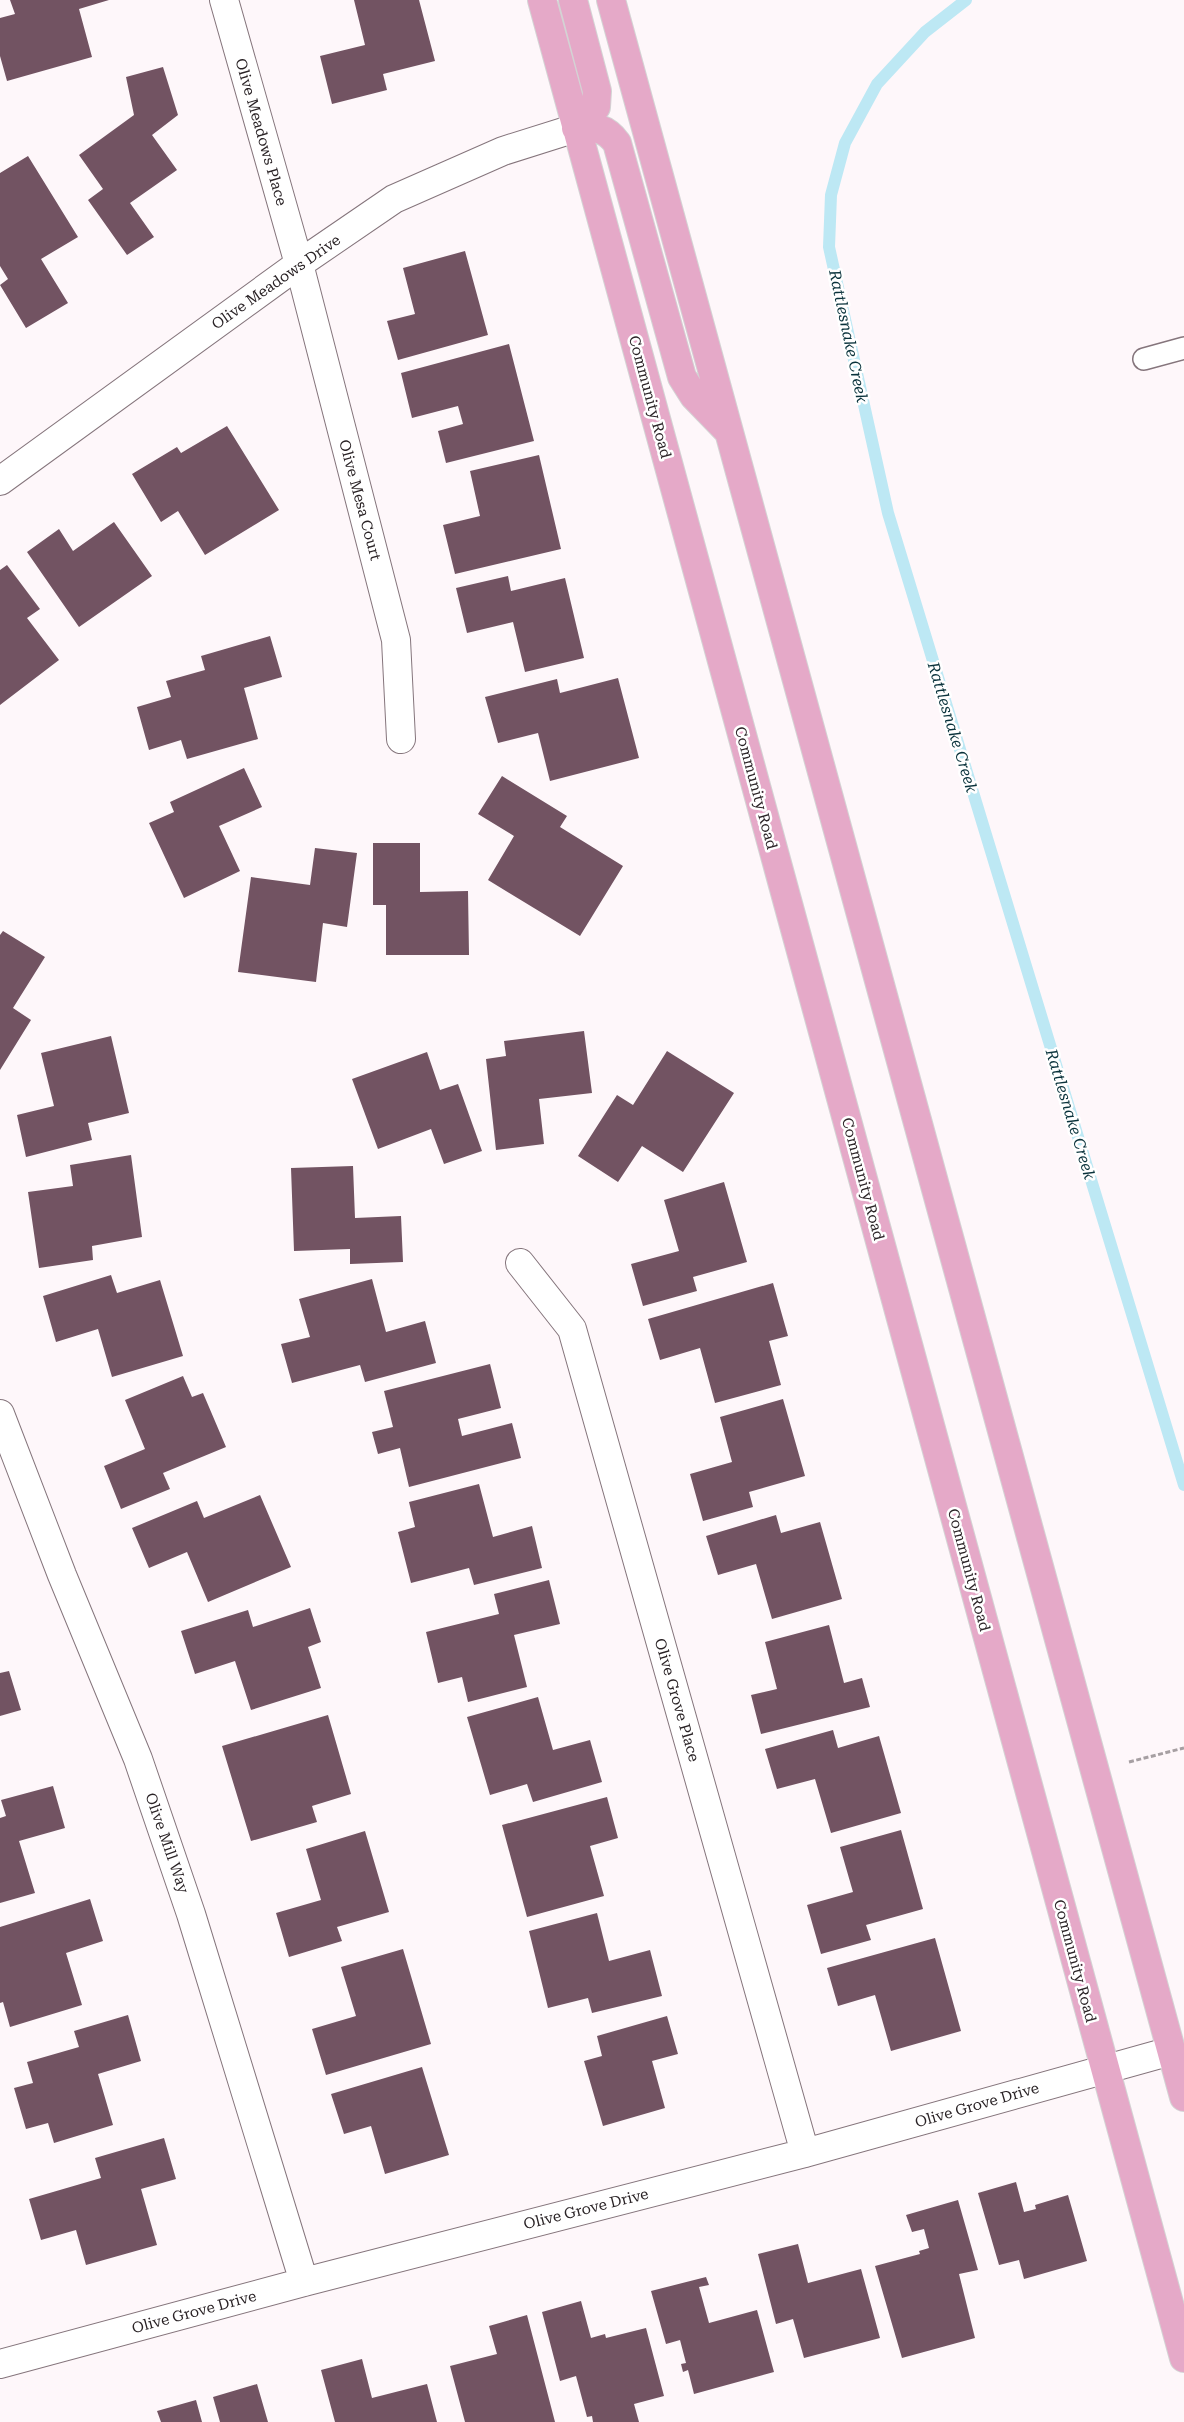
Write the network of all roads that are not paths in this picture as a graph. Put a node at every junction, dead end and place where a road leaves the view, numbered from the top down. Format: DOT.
graph roads {
  1 [pos="224,0"];
  2 [pos="542,0"];
  3 [pos="572,0"];
  4 [pos="611,0"];
  5 [pos="576,128"];
  6 [pos="299,264"];
  7 [pos="1184,348"];
  8 [pos="1144,359"];
  9 [pos="729,432"];
  10 [pos="0,481"];
  11 [pos="401,739"];
  12 [pos="520,1263"];
  13 [pos="0,1414"];
  14 [pos="1171,2051"];
  15 [pos="1105,2069"];
  16 [pos="1184,2097"];
  17 [pos="805,2153"];
  18 [pos="304,2282"];
  19 [pos="1184,2358"];
  20 [pos="0,2364"];
  1 -- 6 [label="street, Olive Meadows Place"];
  2 -- 5 [label="main road, Community Road"];
  3 -- 5 [label="main road"];
  4 -- 9 [label="main road"];
  5 -- 6 [label="street, Olive Meadows Drive"];
  5 -- 9 [label="main road"];
  5 -- 15 [label="main road, Community Road"];
  6 -- 10 [label="street, Olive Meadows Drive"];
  6 -- 11 [label="street, Olive Mesa Court"];
  7 -- 8 [label="lane"];
  9 -- 14 [label="main road"];
  12 -- 17 [label="street, Olive Grove Place"];
  13 -- 18 [label="street, Olive Mill Way"];
  14 -- 15 [label="street, Olive Grove Drive"];
  14 -- 16 [label="main road"];
  15 -- 17 [label="street, Olive Grove Drive"];
  15 -- 19 [label="main road, Community Road"];
  17 -- 18 [label="street, Olive Grove Drive"];
  18 -- 20 [label="street, Olive Grove Drive"];
}
